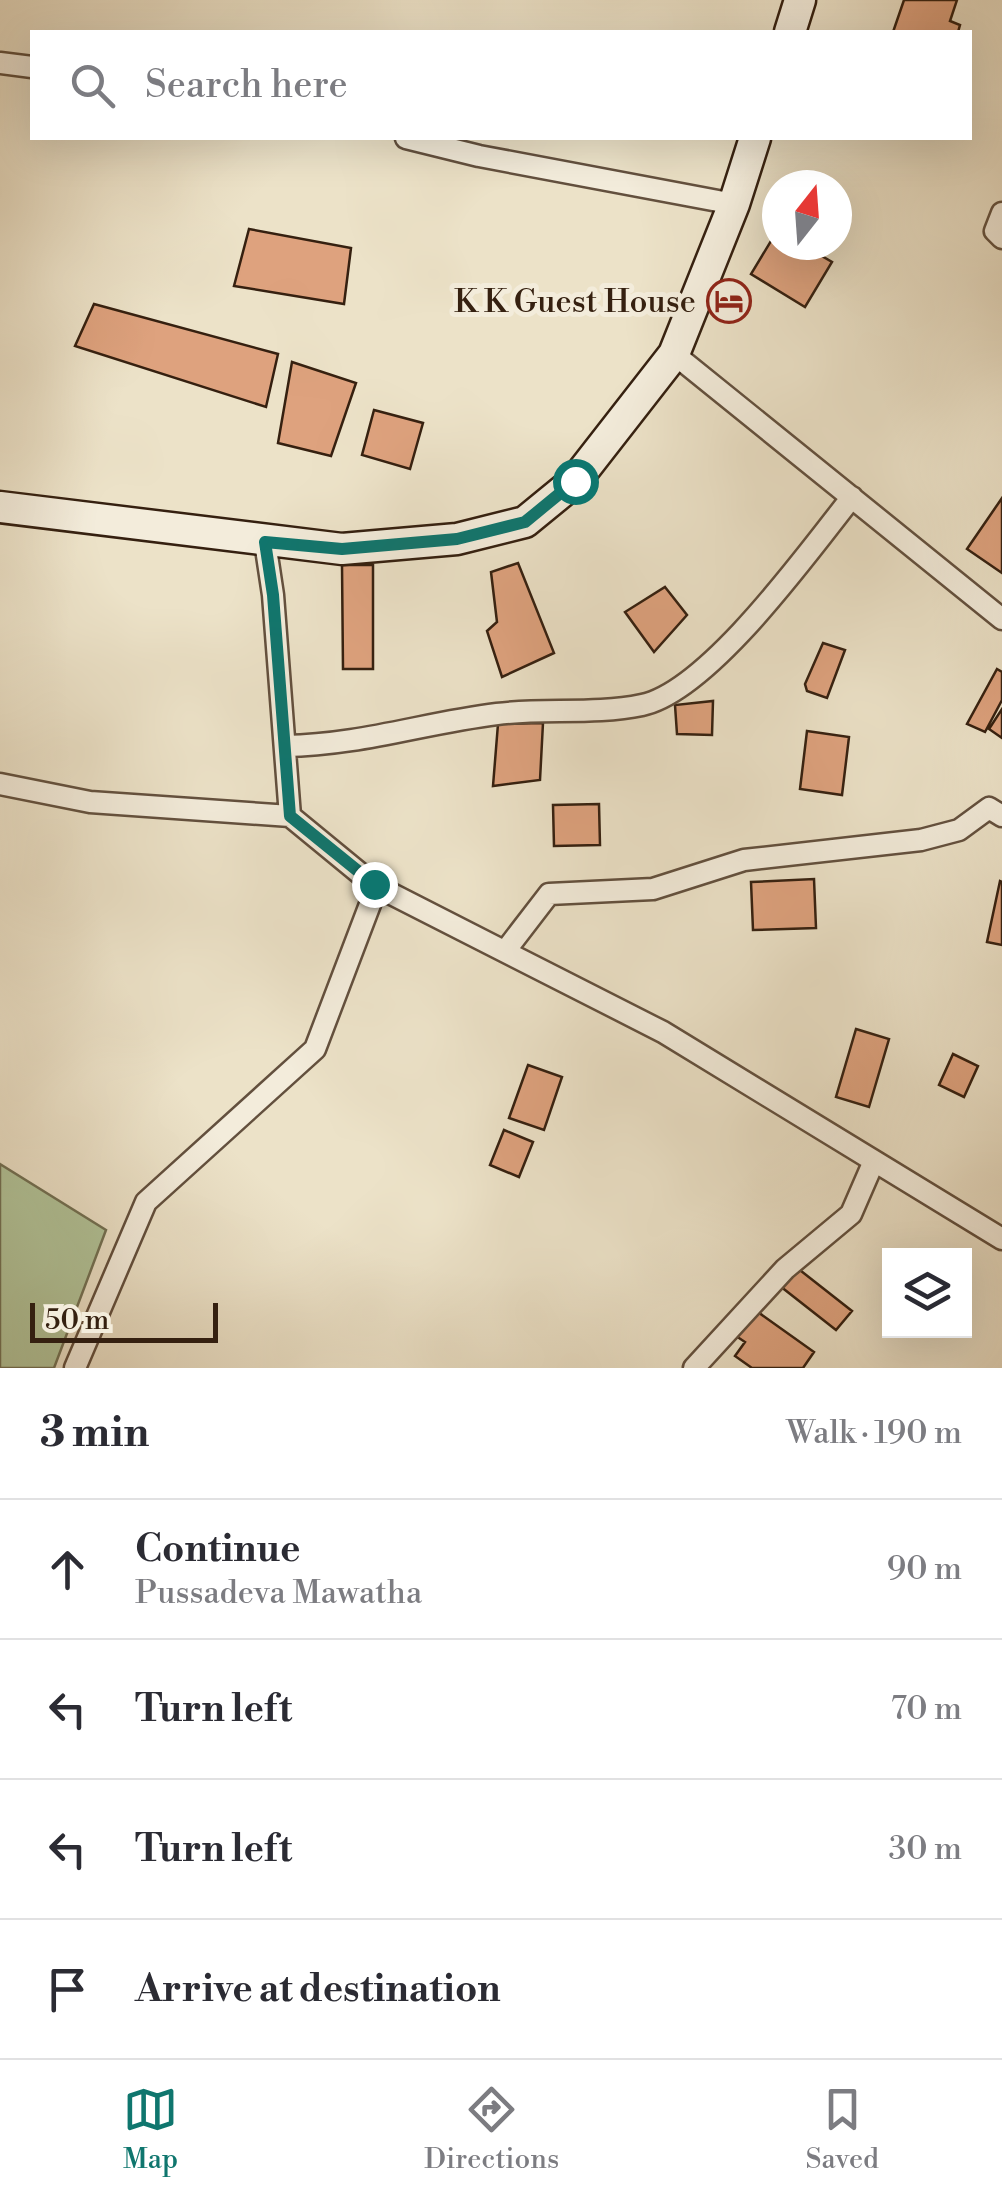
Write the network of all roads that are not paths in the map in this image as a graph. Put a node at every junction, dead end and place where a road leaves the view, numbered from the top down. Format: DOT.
graph roads {
  1 [pos="800,0"];
  2 [pos="791,30"];
  3 [pos="0,63"];
  4 [pos="30,68"];
  5 [pos="414,140"];
  6 [pos="755,140"];
  7 [pos="734,204"];
  8 [pos="1002,213"];
  9 [pos="1002,238"];
  10 [pos="674,354"];
  11 [pos="852,497"];
  12 [pos="0,507"];
  13 [pos="265,542"];
  14 [pos="1002,619"];
  15 [pos="285,746"];
  16 [pos="0,784"];
  17 [pos="290,816"];
  18 [pos="1002,816"];
  19 [pos="378,886"];
  20 [pos="506,950"];
  21 [pos="874,1161"];
  22 [pos="1002,1239"];
  23 [pos="75,1368"];
  24 [pos="694,1368"];
  1 -- 2 [label="street"];
  3 -- 4 [label="street"];
  5 -- 7 [label="street"];
  6 -- 7 [label="street"];
  7 -- 10 [label="street"];
  8 -- 9 [label="street"];
  10 -- 11 [label="street"];
  10 -- 13 [label="street"];
  11 -- 14 [label="street"];
  11 -- 15 [label="street"];
  12 -- 13 [label="street"];
  13 -- 15 [label="street"];
  15 -- 17 [label="street"];
  16 -- 17 [label="street"];
  17 -- 19 [label="street"];
  18 -- 20 [label="street"];
  19 -- 20 [label="street"];
  19 -- 23 [label="street"];
  20 -- 21 [label="street"];
  21 -- 22 [label="street"];
  21 -- 24 [label="street"];
}
